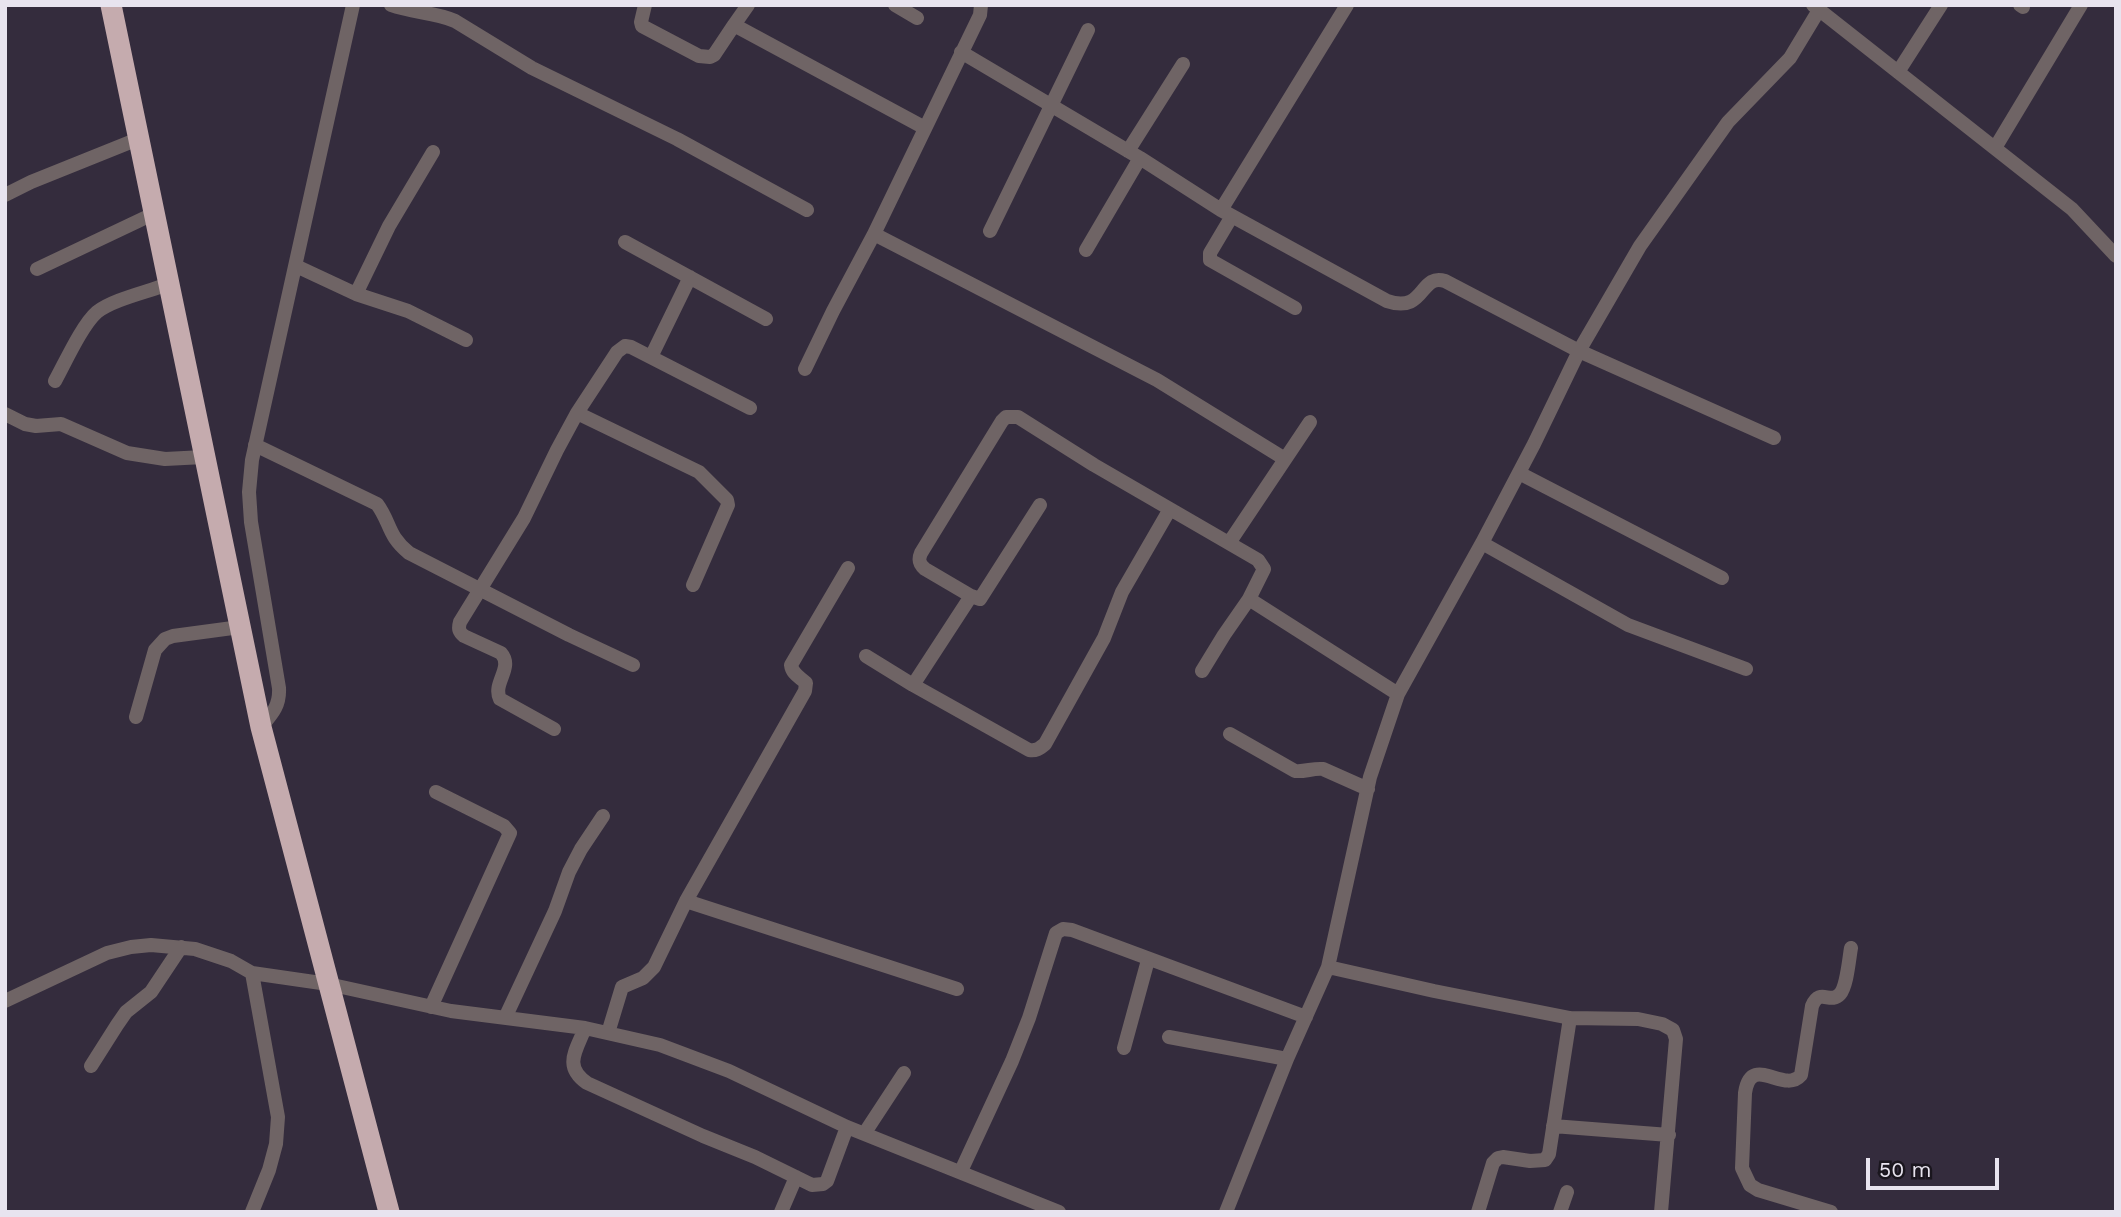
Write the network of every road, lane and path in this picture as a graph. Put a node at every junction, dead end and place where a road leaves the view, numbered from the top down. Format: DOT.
graph roads {
  1 [pos="353,5"];
  2 [pos="391,5"];
  3 [pos="645,5"];
  4 [pos="748,5"];
  5 [pos="895,5"];
  6 [pos="981,5"];
  7 [pos="1347,5"];
  8 [pos="1941,5"];
  9 [pos="2081,5"];
  10 [pos="112,6"];
  11 [pos="1818,7"];
  12 [pos="917,18"];
  13 [pos="734,25"];
  14 [pos="1088,30"];
  15 [pos="961,52"];
  16 [pos="1183,64"];
  17 [pos="1898,72"];
  18 [pos="1050,105"];
  19 [pos="925,128"];
  20 [pos="138,139"];
  21 [pos="1995,148"];
  22 [pos="433,152"];
  23 [pos="1134,154"];
  24 [pos="5,195"];
  25 [pos="807,210"];
  26 [pos="1227,213"];
  27 [pos="153,214"];
  28 [pos="990,231"];
  29 [pos="874,234"];
  30 [pos="625,242"];
  31 [pos="1086,250"];
  32 [pos="2116,256"];
  33 [pos="296,266"];
  34 [pos="37,269"];
  35 [pos="690,277"];
  36 [pos="168,284"];
  37 [pos="356,294"];
  38 [pos="1295,308"];
  39 [pos="766,319"];
  40 [pos="467,340"];
  41 [pos="1579,351"];
  42 [pos="651,357"];
  43 [pos="805,369"];
  44 [pos="55,381"];
  45 [pos="750,408"];
  46 [pos="5,414"];
  47 [pos="577,414"];
  48 [pos="1310,422"];
  49 [pos="1774,438"];
  50 [pos="255,445"];
  51 [pos="204,457"];
  52 [pos="1285,459"];
  53 [pos="1519,473"];
  54 [pos="1040,505"];
  55 [pos="1170,509"];
  56 [pos="1229,543"];
  57 [pos="1482,543"];
  58 [pos="848,568"];
  59 [pos="1722,578"];
  60 [pos="693,585"];
  61 [pos="479,589"];
  62 [pos="971,596"];
  63 [pos="1249,599"];
  64 [pos="240,627"];
  65 [pos="866,656"];
  66 [pos="633,665"];
  67 [pos="1746,669"];
  68 [pos="1202,671"];
  69 [pos="913,685"];
  70 [pos="1398,694"];
  71 [pos="136,717"];
  72 [pos="261,727"];
  73 [pos="554,729"];
  74 [pos="1230,734"];
  75 [pos="1368,789"];
  76 [pos="436,792"];
  77 [pos="603,816"];
  78 [pos="686,901"];
  79 [pos="181,947"];
  80 [pos="1851,948"];
  81 [pos="1149,960"];
  82 [pos="1328,967"];
  83 [pos="252,973"];
  84 [pos="328,984"];
  85 [pos="957,989"];
  86 [pos="5,1001"];
  87 [pos="431,1007"];
  88 [pos="1306,1017"];
  89 [pos="505,1018"];
  90 [pos="1570,1018"];
  91 [pos="585,1028"];
  92 [pos="608,1033"];
  93 [pos="1170,1037"];
  94 [pos="1124,1048"];
  95 [pos="1287,1059"];
  96 [pos="91,1066"];
  97 [pos="904,1073"];
  98 [pos="1553,1126"];
  99 [pos="847,1127"];
  100 [pos="864,1134"];
  101 [pos="1669,1135"];
  102 [pos="961,1171"];
  103 [pos="796,1177"];
  104 [pos="1567,1192"];
  105 [pos="252,1212"];
  106 [pos="389,1212"];
  107 [pos="781,1212"];
  108 [pos="1059,1212"];
  109 [pos="1226,1212"];
  110 [pos="1478,1212"];
  111 [pos="1560,1212"];
  112 [pos="1661,1212"];
  113 [pos="1831,1212"];
  1 -- 33 [label="street"];
  2 -- 25 [label="street"];
  3 -- 13 [label="street"];
  4 -- 13 [label="street"];
  5 -- 12 [label="street"];
  6 -- 15 [label="street"];
  7 -- 26 [label="street"];
  8 -- 17 [label="street"];
  9 -- 21 [label="street"];
  10 -- 20 [label="highway"];
  11 -- 17 [label="street"];
  11 -- 41 [label="street"];
  13 -- 19 [label="street"];
  14 -- 18 [label="street"];
  15 -- 18 [label="street"];
  15 -- 19 [label="street"];
  16 -- 23 [label="street"];
  17 -- 21 [label="street"];
  18 -- 23 [label="street"];
  18 -- 28 [label="street"];
  19 -- 29 [label="street"];
  20 -- 24 [label="street"];
  20 -- 27 [label="highway"];
  21 -- 32 [label="street"];
  22 -- 37 [label="street"];
  23 -- 26 [label="street"];
  23 -- 31 [label="street"];
  26 -- 38 [label="street"];
  26 -- 41 [label="street"];
  27 -- 34 [label="street"];
  27 -- 36 [label="highway"];
  29 -- 43 [label="street"];
  29 -- 52 [label="street"];
  30 -- 35 [label="street"];
  33 -- 37 [label="street"];
  33 -- 50 [label="street"];
  35 -- 39 [label="street"];
  35 -- 42 [label="street"];
  36 -- 44 [label="street"];
  36 -- 51 [label="highway"];
  37 -- 40 [label="street"];
  41 -- 49 [label="street"];
  41 -- 53 [label="street"];
  42 -- 45 [label="street"];
  42 -- 47 [label="street"];
  46 -- 51 [label="street"];
  47 -- 60 [label="street"];
  47 -- 61 [label="street"];
  48 -- 52 [label="street"];
  50 -- 61 [label="street"];
  50 -- 72 [label="street"];
  51 -- 64 [label="highway"];
  52 -- 56 [label="street"];
  53 -- 57 [label="street"];
  53 -- 59 [label="street"];
  54 -- 62 [label="street"];
  55 -- 56 [label="street"];
  55 -- 62 [label="street"];
  55 -- 69 [label="street"];
  56 -- 63 [label="street"];
  57 -- 67 [label="street"];
  57 -- 70 [label="street"];
  58 -- 78 [label="street"];
  61 -- 66 [label="street"];
  61 -- 73 [label="street"];
  62 -- 69 [label="street"];
  63 -- 68 [label="street"];
  63 -- 70 [label="street"];
  64 -- 71 [label="street"];
  64 -- 72 [label="highway"];
  65 -- 69 [label="street"];
  70 -- 75 [label="street"];
  72 -- 84 [label="highway"];
  74 -- 75 [label="street"];
  75 -- 82 [label="street"];
  76 -- 87 [label="street"];
  77 -- 89 [label="street"];
  78 -- 85 [label="street"];
  78 -- 92 [label="street"];
  79 -- 83 [label="street"];
  79 -- 86 [label="street"];
  79 -- 96 [label="street"];
  80 -- 113 [label="street"];
  81 -- 88 [label="street"];
  81 -- 94 [label="street"];
  81 -- 102 [label="street"];
  82 -- 88 [label="street"];
  82 -- 90 [label="street"];
  83 -- 84 [label="street"];
  83 -- 105 [label="street"];
  84 -- 87 [label="street"];
  84 -- 106 [label="highway"];
  87 -- 89 [label="street"];
  88 -- 95 [label="street"];
  89 -- 91 [label="street"];
  90 -- 98 [label="street"];
  90 -- 101 [label="street"];
  91 -- 92 [label="street"];
  91 -- 103 [label="street"];
  92 -- 99 [label="street"];
  93 -- 95 [label="street"];
  95 -- 109 [label="street"];
  97 -- 100 [label="street"];
  98 -- 101 [label="street"];
  98 -- 110 [label="street"];
  99 -- 100 [label="street"];
  99 -- 103 [label="street"];
  100 -- 102 [label="street"];
  101 -- 112 [label="street"];
  102 -- 108 [label="street"];
  103 -- 107 [label="street"];
  104 -- 111 [label="street"];
}
